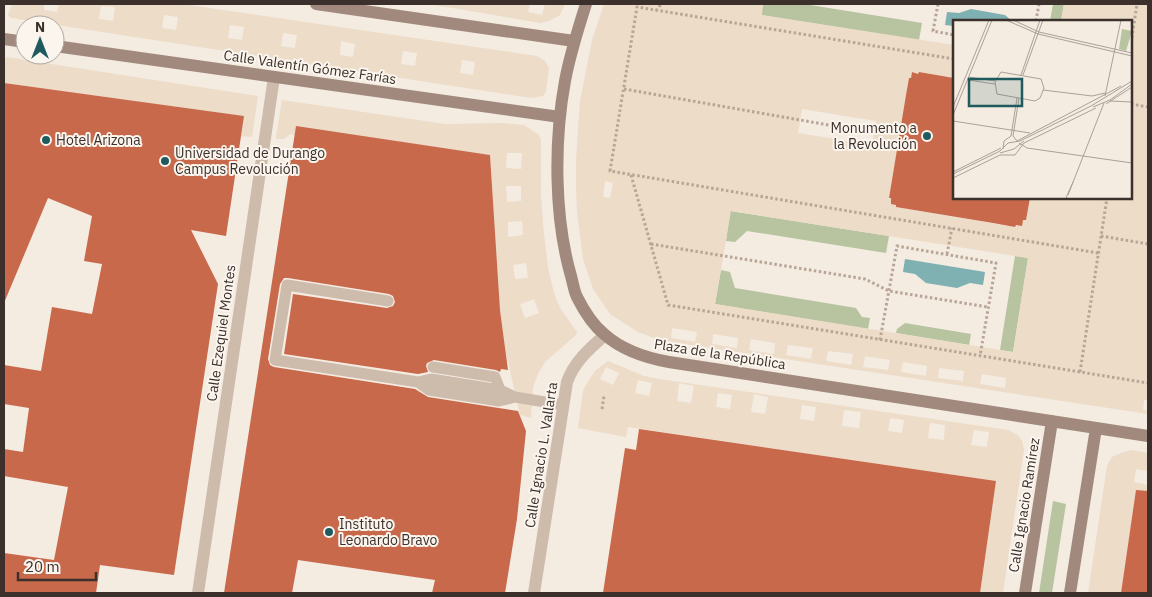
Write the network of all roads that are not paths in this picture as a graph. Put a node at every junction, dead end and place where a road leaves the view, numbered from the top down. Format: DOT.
graph roads {
  1 [pos="316,4"];
  2 [pos="586,4"];
  3 [pos="574,41"];
  4 [pos="65,47"];
  5 [pos="274,77"];
  6 [pos="560,117"];
  7 [pos="388,301"];
  8 [pos="605,335"];
  9 [pos="433,368"];
  10 [pos="418,382"];
  11 [pos="500,390"];
  12 [pos="515,397"];
  13 [pos="563,405"];
  14 [pos="1052,421"];
  15 [pos="1096,428"];
  16 [pos="1148,436"];
  17 [pos="198,593"];
  18 [pos="534,593"];
  19 [pos="1025,593"];
  20 [pos="1070,593"];
  1 -- 3 [label="street"];
  2 -- 3 [label="street, Plaza de la República"];
  3 -- 6 [label="street, Plaza de la República"];
  4 -- 5 [label="street, Calle Valentín Gómez Farías"];
  5 -- 6 [label="street, Calle Valentín Gómez Farías"];
  5 -- 17 [label="street, Calle Ezequiel Montes"];
  6 -- 8 [label="street, Plaza de la República"];
  7 -- 10 [label="lane"];
  8 -- 13 [label="street, Calle Ignacio L. Vallarta"];
  8 -- 14 [label="street, Plaza de la República"];
  9 -- 11 [label="lane"];
  10 -- 11 [label="lane"];
  10 -- 12 [label="lane"];
  11 -- 12 [label="lane"];
  12 -- 13 [label="lane"];
  13 -- 18 [label="street, Calle Ignacio L. Vallarta"];
  14 -- 15 [label="street, Plaza de la República"];
  14 -- 19 [label="street, Calle Ignacio Ramírez"];
  15 -- 16 [label="street, Plaza de la República"];
  15 -- 20 [label="street"];
}
